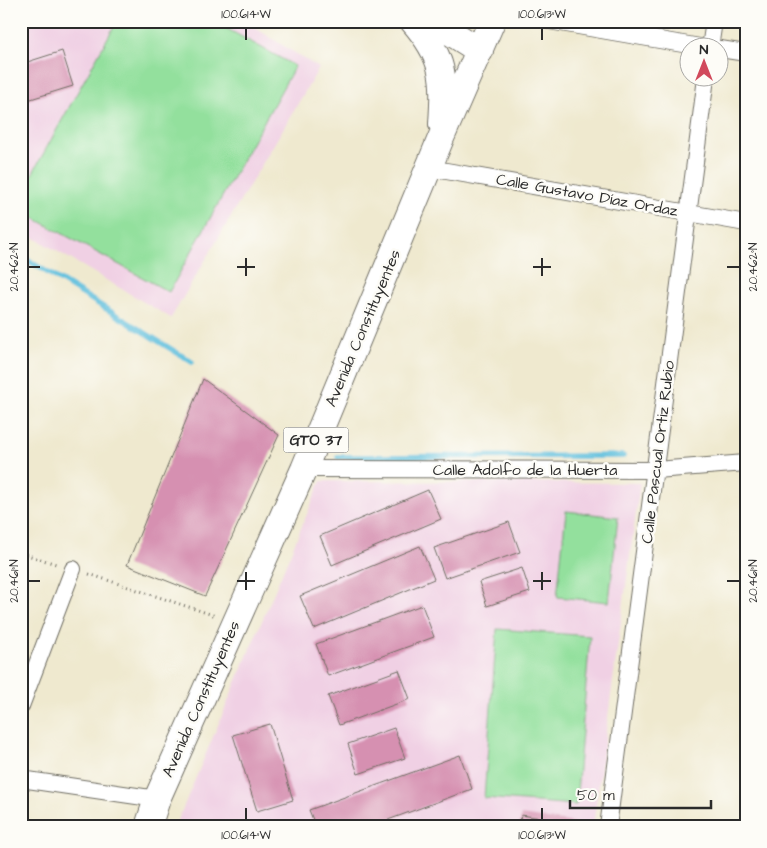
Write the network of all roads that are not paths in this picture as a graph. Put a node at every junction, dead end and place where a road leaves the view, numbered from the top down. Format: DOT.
graph roads {
  1 [pos="413,21"];
  2 [pos="433,21"];
  3 [pos="492,21"];
  4 [pos="549,21"];
  5 [pos="714,21"];
  6 [pos="711,38"];
  7 [pos="680,44"];
  8 [pos="480,51"];
  9 [pos="730,51"];
  10 [pos="746,53"];
  11 [pos="705,88"];
  12 [pos="441,138"];
  13 [pos="429,168"];
  14 [pos="688,212"];
  15 [pos="746,223"];
  16 [pos="746,463"];
  17 [pos="304,469"];
  18 [pos="656,470"];
  19 [pos="72,569"];
  20 [pos="21,706"];
  21 [pos="21,779"];
  22 [pos="157,799"];
  23 [pos="148,827"];
  24 [pos="608,827"];
  1 -- 12 [label="main road"];
  2 -- 8 [label="main road"];
  3 -- 8 [label="main road, Avenida Constituyentes"];
  4 -- 7 [label="street"];
  5 -- 6 [label="street"];
  8 -- 12 [label="main road, Avenida Constituyentes / GTO 37"];
  9 -- 10 [label="street"];
  11 -- 14 [label="street, Calle Pascual Ortiz Rubio"];
  12 -- 13 [label="main road, Avenida Constituyentes / GTO 37"];
  13 -- 14 [label="street, Calle Gustavo Díaz Ordaz"];
  13 -- 17 [label="main road, Avenida Constituyentes / GTO 37"];
  14 -- 15 [label="street, Calle Gustavo Díaz Ordaz"];
  14 -- 18 [label="street, Calle Pascual Ortiz Rubio"];
  16 -- 18 [label="street, Calle Adolfo de la Huerta"];
  17 -- 18 [label="street, Calle Adolfo de la Huerta"];
  17 -- 22 [label="main road, Avenida Constituyentes / GTO 37"];
  18 -- 24 [label="street, Calle Pascual Ortiz Rubio"];
  19 -- 20 [label="street"];
  21 -- 22 [label="street"];
  22 -- 23 [label="main road, Avenida Constituyentes / GTO 37"];
}
